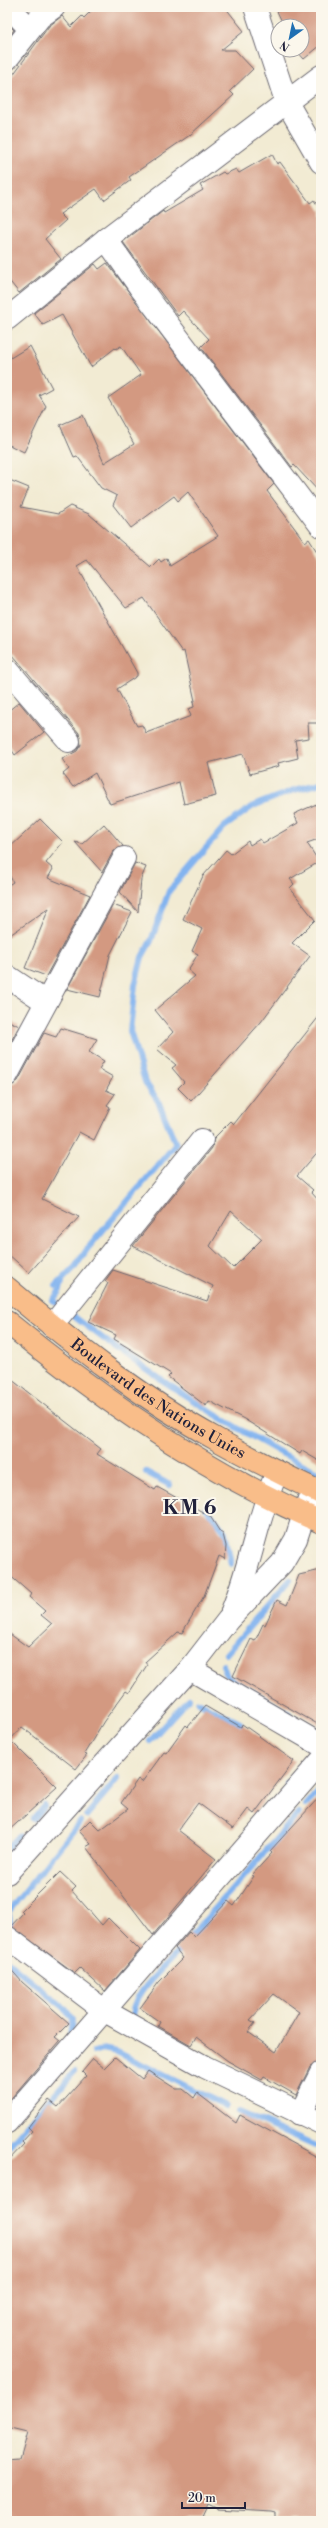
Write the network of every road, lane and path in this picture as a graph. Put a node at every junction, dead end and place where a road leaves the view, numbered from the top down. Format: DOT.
graph roads {
  1 [pos="9,7"];
  2 [pos="54,7"];
  3 [pos="255,7"];
  4 [pos="30,29"];
  5 [pos="7,59"];
  6 [pos="321,76"];
  7 [pos="286,102"];
  8 [pos="321,162"];
  9 [pos="106,239"];
  10 [pos="7,319"];
  11 [pos="321,526"];
  12 [pos="7,668"];
  13 [pos="68,741"];
  14 [pos="124,858"];
  15 [pos="7,976"];
  16 [pos="46,1002"];
  17 [pos="7,1075"];
  18 [pos="202,1140"];
  19 [pos="7,1288"];
  20 [pos="7,1322"];
  21 [pos="52,1326"];
  22 [pos="278,1472"];
  23 [pos="317,1491"];
  24 [pos="266,1496"];
  25 [pos="312,1518"];
  26 [pos="228,1620"];
  27 [pos="190,1669"];
  28 [pos="321,1745"];
  29 [pos="321,1761"];
  30 [pos="7,1873"];
  31 [pos="7,1937"];
  32 [pos="105,2011"];
  33 [pos="321,2073"];
  34 [pos="300,2114"];
  35 [pos="7,2122"];
  36 [pos="321,2123"];
  1 -- 4 [label="street"];
  2 -- 4 [label="street"];
  3 -- 7 [label="street"];
  4 -- 5 [label="street"];
  6 -- 7 [label="street"];
  7 -- 8 [label="street"];
  7 -- 9 [label="street"];
  9 -- 10 [label="street"];
  9 -- 11 [label="street"];
  12 -- 13 [label="street"];
  14 -- 16 [label="street"];
  15 -- 16 [label="street"];
  16 -- 17 [label="street"];
  18 -- 21 [label="street"];
  19 -- 21 [label="main road, Boulevard des Nations Unies"];
  20 -- 24 [label="main road, Boulevard des Nations Unies"];
  21 -- 22 [label="main road, Boulevard des Nations Unies"];
  22 -- 23 [label="main road, Boulevard des Nations Unies"];
  22 -- 24 [label="street"];
  23 -- 25 [label="street"];
  24 -- 25 [label="main road, Boulevard des Nations Unies"];
  24 -- 26 [label="street"];
  25 -- 26 [label="street"];
  26 -- 27 [label="street"];
  27 -- 28 [label="street"];
  27 -- 30 [label="street"];
  29 -- 32 [label="street"];
  31 -- 32 [label="street"];
  32 -- 34 [label="street"];
  32 -- 35 [label="street"];
  33 -- 34 [label="street"];
  34 -- 36 [label="street"];
}
